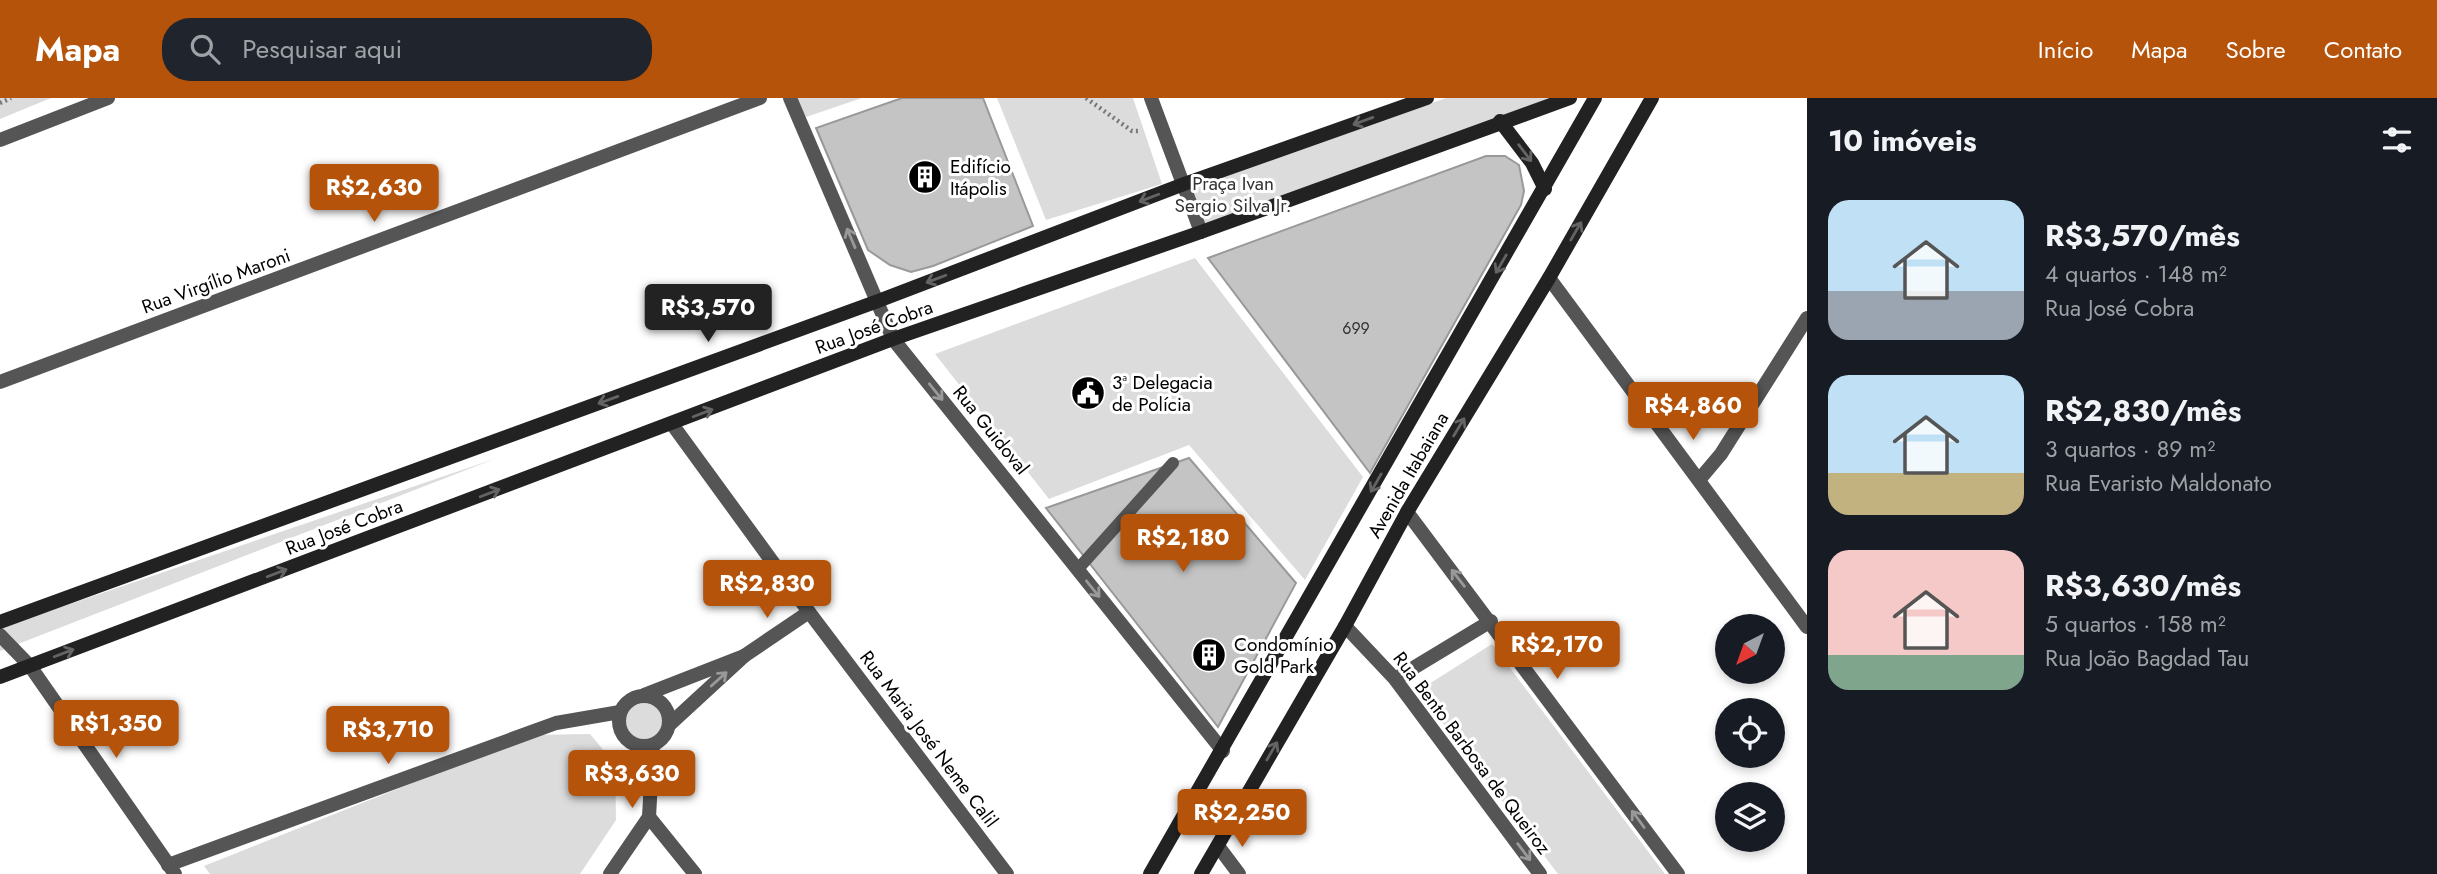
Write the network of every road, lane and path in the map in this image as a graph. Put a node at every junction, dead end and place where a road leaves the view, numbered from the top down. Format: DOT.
graph roads {
  1 [pos="11,98"];
  2 [pos="108,98"];
  3 [pos="760,98"];
  4 [pos="790,98"];
  5 [pos="1086,98"];
  6 [pos="1151,98"];
  7 [pos="1427,98"];
  8 [pos="1570,98"];
  9 [pos="1595,98"];
  10 [pos="1652,98"];
  11 [pos="0,103"];
  12 [pos="1500,121"];
  13 [pos="1163,130"];
  14 [pos="0,140"];
  15 [pos="1184,184"];
  16 [pos="1545,189"];
  17 [pos="1201,232"];
  18 [pos="1549,278"];
  19 [pos="878,301"];
  20 [pos="1807,318"];
  21 [pos="893,339"];
  22 [pos="0,382"];
  23 [pos="672,424"];
  24 [pos="1173,463"];
  25 [pos="1699,480"];
  26 [pos="1407,512"];
  27 [pos="1078,569"];
  28 [pos="809,612"];
  29 [pos="1491,621"];
  30 [pos="0,622"];
  31 [pos="1345,626"];
  32 [pos="1807,627"];
  33 [pos="0,635"];
  34 [pos="744,656"];
  35 [pos="30,666"];
  36 [pos="0,677"];
  37 [pos="1395,679"];
  38 [pos="644,695"];
  39 [pos="620,712"];
  40 [pos="669,725"];
  41 [pos="653,745"];
  42 [pos="1223,751"];
  43 [pos="649,817"];
  44 [pos="1218,846"];
  45 [pos="171,869"];
  46 [pos="610,874"];
  47 [pos="695,874"];
  48 [pos="1007,874"];
  49 [pos="1150,874"];
  50 [pos="1202,874"];
  51 [pos="1239,874"];
  52 [pos="1540,874"];
  53 [pos="1678,874"];
  1 -- 11 [label="path"];
  2 -- 14 [label="street"];
  3 -- 22 [label="street, Rua Virgílio Maroni"];
  19 -- 4 [label="street, Rua Guidoval, one-way"];
  5 -- 13 [label="path"];
  6 -- 13 [label="street"];
  7 -- 15 [label="street, Rua José Cobra, one-way"];
  8 -- 12 [label="street, Rua José Cobra"];
  9 -- 16 [label="street, Avenida Itabaiana"];
  18 -- 10 [label="street, Avenida Itabaiana, one-way"];
  12 -- 16 [label="street, one-way"];
  12 -- 17 [label="street, Rua José Cobra"];
  13 -- 15 [label="street"];
  15 -- 17 [label="street"];
  15 -- 19 [label="street, Rua José Cobra, one-way"];
  16 -- 42 [label="street, Avenida Itabaiana, one-way"];
  17 -- 21 [label="street, Rua José Cobra"];
  18 -- 25 [label="street"];
  26 -- 18 [label="street, Avenida Itabaiana, one-way"];
  19 -- 21 [label="street, Rua Guidoval"];
  19 -- 30 [label="street, Rua José Cobra, one-way"];
  20 -- 25 [label="street"];
  23 -- 21 [label="street, Rua José Cobra, one-way"];
  21 -- 27 [label="street, Rua Guidoval, one-way"];
  23 -- 28 [label="street, Rua Maria José Neme Calil"];
  35 -- 23 [label="street, Rua José Cobra, one-way"];
  24 -- 27 [label="lane"];
  25 -- 32 [label="street"];
  29 -- 26 [label="street, one-way"];
  26 -- 31 [label="street, Avenida Itabaiana"];
  27 -- 42 [label="street, Rua Guidoval, one-way"];
  28 -- 34 [label="street"];
  28 -- 48 [label="street, Rua Maria José Neme Calil"];
  29 -- 37 [label="street"];
  53 -- 29 [label="street, one-way"];
  31 -- 37 [label="street, Rua Bento Barbosa de Queiroz"];
  44 -- 31 [label="street, Avenida Itabaiana, one-way"];
  33 -- 35 [label="street"];
  34 -- 38 [label="street"];
  40 -- 34 [label="street, one-way"];
  35 -- 36 [label="street, Rua José Cobra"];
  35 -- 45 [label="street"];
  37 -- 52 [label="street, Rua Bento Barbosa de Queiroz, one-way"];
  38 -- 39 [label="street"];
  38 -- 40 [label="street"];
  39 -- 41 [label="street"];
  39 -- 45 [label="street"];
  40 -- 41 [label="street"];
  41 -- 43 [label="street"];
  42 -- 49 [label="street, Avenida Itabaiana"];
  43 -- 46 [label="street"];
  43 -- 47 [label="street"];
  44 -- 50 [label="street, Avenida Itabaiana"];
  44 -- 51 [label="street"];
}
